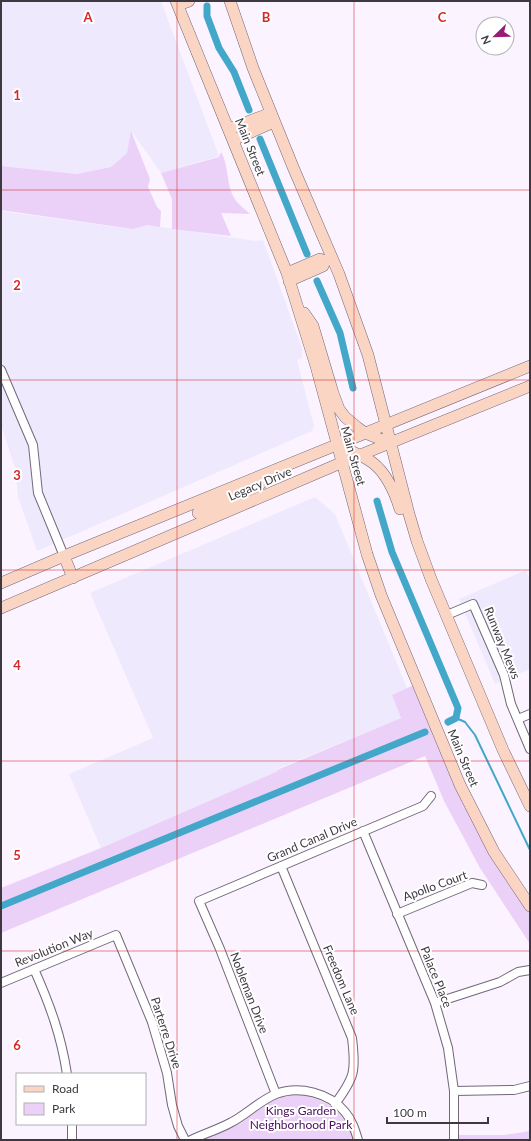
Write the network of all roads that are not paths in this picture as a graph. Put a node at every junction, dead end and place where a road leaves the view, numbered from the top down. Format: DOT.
graph roads {
  1 [pos="189,1"];
  2 [pos="230,1"];
  3 [pos="177,3"];
  4 [pos="273,117"];
  5 [pos="231,134"];
  6 [pos="329,260"];
  7 [pos="288,277"];
  8 [pos="298,305"];
  9 [pos="525,368"];
  10 [pos="1,370"];
  11 [pos="529,386"];
  12 [pos="385,424"];
  13 [pos="365,433"];
  14 [pos="390,443"];
  15 [pos="337,445"];
  16 [pos="359,456"];
  17 [pos="343,462"];
  18 [pos="277,469"];
  19 [pos="194,502"];
  20 [pos="200,518"];
  21 [pos="64,556"];
  22 [pos="73,578"];
  23 [pos="431,579"];
  24 [pos="1,583"];
  25 [pos="1,608"];
  26 [pos="447,616"];
  27 [pos="530,714"];
  28 [pos="518,719"];
  29 [pos="530,749"];
  30 [pos="430,796"];
  31 [pos="530,806"];
  32 [pos="363,831"];
  33 [pos="280,866"];
  34 [pos="482,885"];
  35 [pos="199,901"];
  36 [pos="530,906"];
  37 [pos="397,914"];
  38 [pos="116,935"];
  39 [pos="34,969"];
  40 [pos="530,970"];
  41 [pos="1,983"];
  42 [pos="435,1003"];
  43 [pos="68,1073"];
  44 [pos="530,1086"];
  45 [pos="454,1091"];
  46 [pos="276,1094"];
  47 [pos="336,1104"];
  48 [pos="72,1125"];
  49 [pos="72,1140"];
  50 [pos="185,1140"];
  51 [pos="190,1140"];
  52 [pos="358,1140"];
  53 [pos="454,1140"];
  1 -- 3 [label="main road"];
  2 -- 4 [label="main road"];
  3 -- 5 [label="main road, Main Street"];
  4 -- 5 [label="main road"];
  4 -- 6 [label="main road"];
  5 -- 7 [label="main road, Main Street"];
  6 -- 7 [label="main road"];
  6 -- 12 [label="main road"];
  7 -- 8 [label="main road, Main Street"];
  8 -- 13 [label="main road"];
  8 -- 15 [label="main road, Main Street"];
  9 -- 11 [label="main road"];
  9 -- 12 [label="main road, Legacy Drive"];
  10 -- 21 [label="street"];
  11 -- 14 [label="main road, Legacy Drive"];
  12 -- 13 [label="main road, Legacy Drive"];
  12 -- 14 [label="main road"];
  13 -- 14 [label="main road"];
  13 -- 15 [label="main road, Legacy Drive"];
  14 -- 16 [label="main road, Legacy Drive"];
  14 -- 23 [label="main road"];
  15 -- 16 [label="main road"];
  15 -- 17 [label="main road, Main Street"];
  15 -- 18 [label="main road, Legacy Drive"];
  16 -- 17 [label="main road, Legacy Drive"];
  16 -- 23 [label="main road"];
  17 -- 20 [label="main road, Legacy Drive"];
  17 -- 36 [label="main road, Main Street"];
  18 -- 19 [label="main road, Legacy Drive"];
  18 -- 20 [label="main road"];
  19 -- 20 [label="main road"];
  19 -- 21 [label="main road, Legacy Drive"];
  20 -- 22 [label="main road, Legacy Drive"];
  21 -- 22 [label="main road"];
  21 -- 24 [label="main road, Legacy Drive"];
  22 -- 25 [label="main road, Legacy Drive"];
  23 -- 26 [label="main road"];
  26 -- 28 [label="street, Runway Mews"];
  26 -- 31 [label="main road"];
  27 -- 28 [label="street"];
  28 -- 29 [label="street"];
  30 -- 32 [label="street, Grand Canal Drive"];
  32 -- 33 [label="street, Grand Canal Drive"];
  32 -- 37 [label="street, Palace Place"];
  33 -- 35 [label="street, Grand Canal Drive"];
  33 -- 47 [label="street, Freedom Lane"];
  34 -- 37 [label="street, Apollo Court"];
  35 -- 46 [label="street, Nobleman Drive"];
  37 -- 42 [label="street, Palace Place"];
  38 -- 39 [label="street, Revolution Way"];
  38 -- 50 [label="street, Parterre Drive"];
  39 -- 41 [label="street, Revolution Way"];
  39 -- 43 [label="street"];
  40 -- 42 [label="street"];
  42 -- 45 [label="street, Palace Place"];
  44 -- 45 [label="street"];
  45 -- 53 [label="street, Palace Place"];
  46 -- 47 [label="street"];
  46 -- 51 [label="street"];
  47 -- 52 [label="street"];
  48 -- 49 [label="street"];
}
